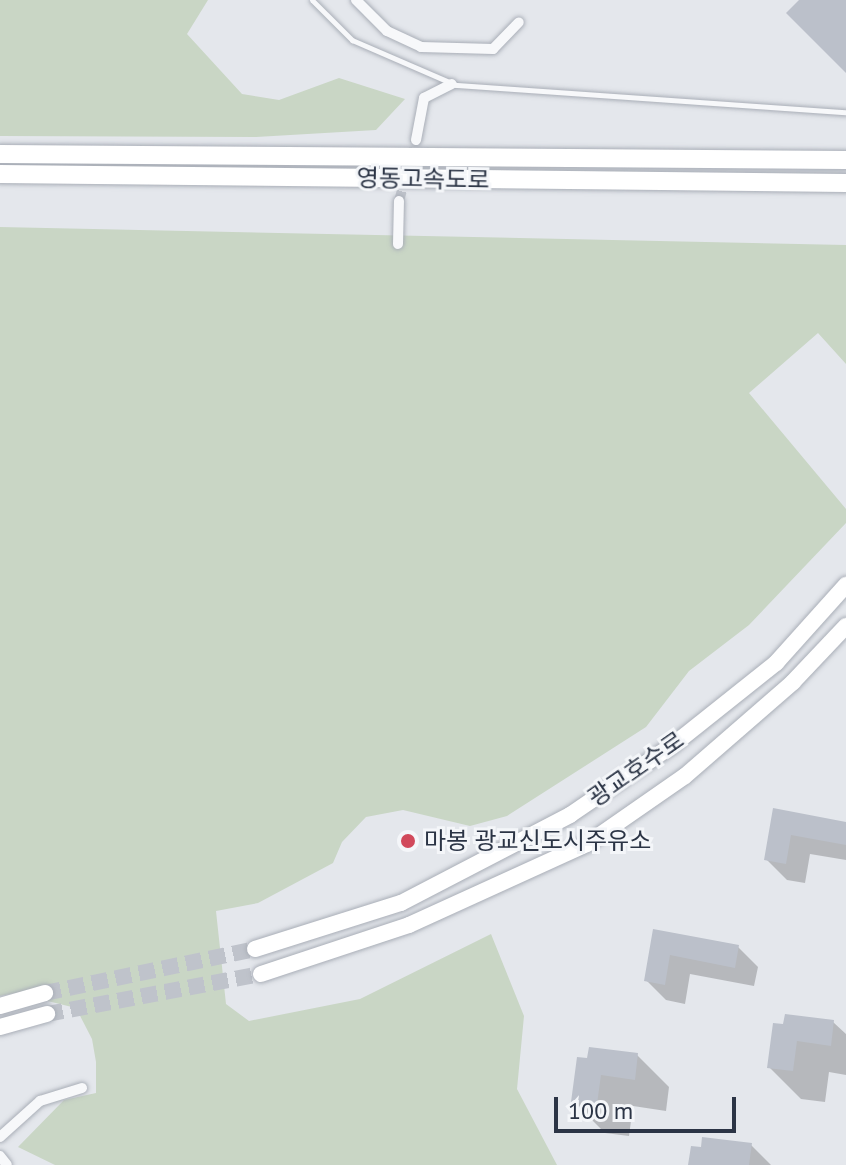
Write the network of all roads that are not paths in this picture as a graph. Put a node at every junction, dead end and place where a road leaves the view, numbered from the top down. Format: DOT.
graph roads {
  1 [pos="312,0"];
  2 [pos="356,0"];
  3 [pos="519,22"];
  4 [pos="452,84"];
  5 [pos="846,112"];
  6 [pos="416,140"];
  7 [pos="0,154"];
  8 [pos="846,160"];
  9 [pos="0,174"];
  10 [pos="846,183"];
  11 [pos="399,201"];
  12 [pos="398,244"];
  13 [pos="846,585"];
  14 [pos="846,626"];
  15 [pos="255,949"];
  16 [pos="261,974"];
  17 [pos="45,993"];
  18 [pos="0,1006"];
  19 [pos="47,1014"];
  20 [pos="0,1027"];
  21 [pos="82,1088"];
  22 [pos="0,1137"];
  23 [pos="0,1156"];
  24 [pos="7,1165"];
  1 -- 4 [label="lane"];
  2 -- 3 [label="street"];
  4 -- 5 [label="lane"];
  4 -- 6 [label="street"];
  7 -- 8 [label="highway, 영동고속도로"];
  9 -- 10 [label="highway, 영동고속도로"];
  11 -- 12 [label="street"];
  13 -- 15 [label="highway, 광교호수로"];
  14 -- 16 [label="highway, 광교호수로"];
  17 -- 18 [label="highway"];
  19 -- 20 [label="highway"];
  21 -- 22 [label="street"];
  23 -- 24 [label="street"];
}
